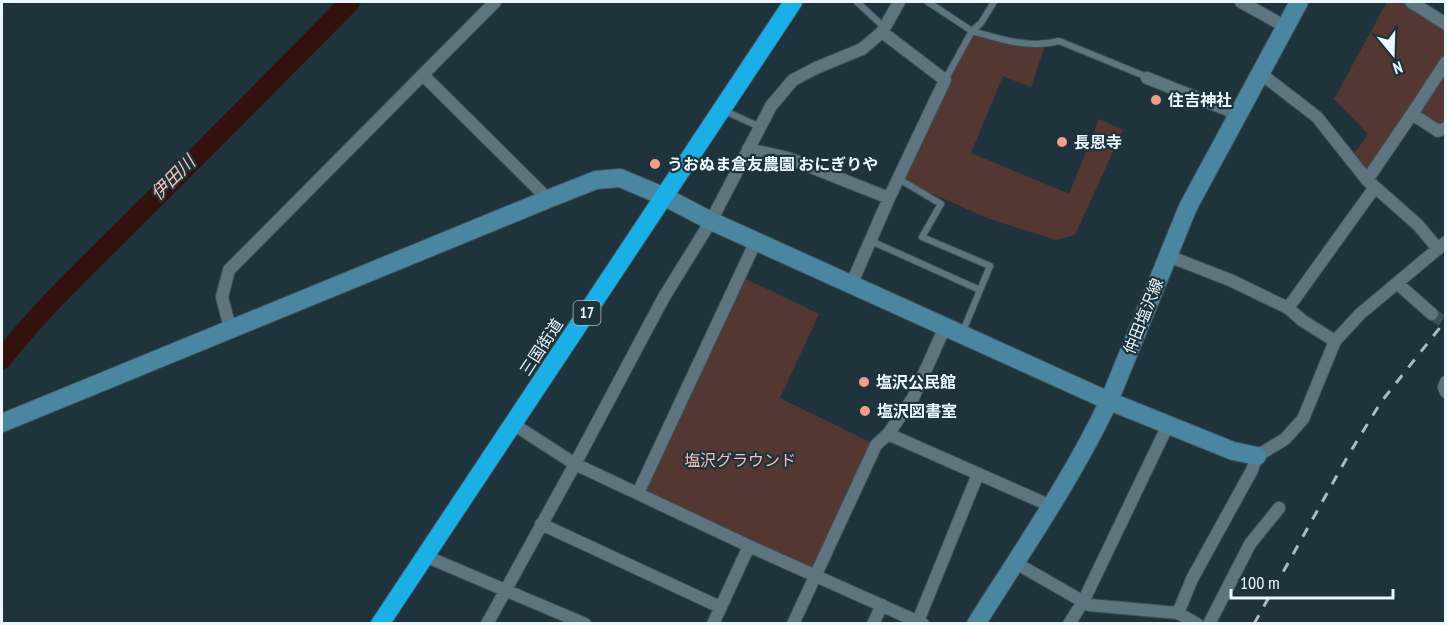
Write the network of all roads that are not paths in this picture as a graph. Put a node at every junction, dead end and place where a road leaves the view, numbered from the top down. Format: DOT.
graph roads {
  1 [pos="495,2"];
  2 [pos="793,2"];
  3 [pos="857,2"];
  4 [pos="899,2"];
  5 [pos="928,2"];
  6 [pos="994,2"];
  7 [pos="1241,2"];
  8 [pos="1299,2"];
  9 [pos="1411,2"];
  10 [pos="1446,24"];
  11 [pos="1286,27"];
  12 [pos="883,30"];
  13 [pos="972,31"];
  14 [pos="1446,62"];
  15 [pos="1260,73"];
  16 [pos="423,75"];
  17 [pos="1148,78"];
  18 [pos="945,80"];
  19 [pos="721,109"];
  20 [pos="1238,114"];
  21 [pos="1412,114"];
  22 [pos="760,127"];
  23 [pos="1446,128"];
  24 [pos="748,149"];
  25 [pos="899,179"];
  26 [pos="1370,184"];
  27 [pos="663,196"];
  28 [pos="889,198"];
  29 [pos="548,200"];
  30 [pos="711,221"];
  31 [pos="756,241"];
  32 [pos="871,241"];
  33 [pos="1442,245"];
  34 [pos="1167,256"];
  35 [pos="1398,284"];
  36 [pos="851,285"];
  37 [pos="980,290"];
  38 [pos="1288,308"];
  39 [pos="1432,314"];
  40 [pos="230,328"];
  41 [pos="953,331"];
  42 [pos="1335,340"];
  43 [pos="1446,382"];
  44 [pos="1446,392"];
  45 [pos="1109,401"];
  46 [pos="2,423"];
  47 [pos="513,424"];
  48 [pos="1168,425"];
  49 [pos="888,434"];
  50 [pos="1257,456"];
  51 [pos="575,464"];
  52 [pos="978,474"];
  53 [pos="638,493"];
  54 [pos="1051,506"];
  55 [pos="1279,508"];
  56 [pos="541,524"];
  57 [pos="748,546"];
  58 [pos="425,556"];
  59 [pos="1014,562"];
  60 [pos="816,576"];
  61 [pos="506,590"];
  62 [pos="1083,602"];
  63 [pos="882,605"];
  64 [pos="720,607"];
  65 [pos="1149,610"];
  66 [pos="1178,613"];
  67 [pos="920,622"];
  68 [pos="380,624"];
  69 [pos="487,624"];
  70 [pos="585,624"];
  71 [pos="713,624"];
  72 [pos="793,624"];
  73 [pos="873,624"];
  74 [pos="976,624"];
  75 [pos="1069,624"];
  76 [pos="1142,624"];
  77 [pos="1197,624"];
  78 [pos="1209,624"];
  1 -- 16 [label="street"];
  2 -- 19 [label="highway, 三国街道 / 17"];
  3 -- 12 [label="lane"];
  4 -- 12 [label="street"];
  5 -- 13 [label="lane"];
  6 -- 13 [label="lane"];
  7 -- 11 [label="street"];
  8 -- 11 [label="street, 仲田塩沢線"];
  9 -- 10 [label="street"];
  11 -- 15 [label="street, 仲田塩沢線"];
  12 -- 18 [label="street"];
  12 -- 22 [label="street"];
  13 -- 17 [label="lane"];
  13 -- 18 [label="lane"];
  14 -- 21 [label="street"];
  15 -- 20 [label="street, 仲田塩沢線"];
  15 -- 26 [label="street"];
  16 -- 29 [label="street"];
  16 -- 40 [label="street"];
  17 -- 20 [label="street"];
  18 -- 25 [label="street"];
  19 -- 22 [label="lane"];
  19 -- 27 [label="highway, 三国街道 / 17"];
  20 -- 34 [label="street, 仲田塩沢線"];
  21 -- 23 [label="street"];
  21 -- 26 [label="street"];
  22 -- 24 [label="street"];
  24 -- 28 [label="street"];
  24 -- 30 [label="street"];
  25 -- 28 [label="street"];
  25 -- 37 [label="lane"];
  26 -- 33 [label="street"];
  26 -- 38 [label="street"];
  27 -- 29 [label="street"];
  27 -- 30 [label="street"];
  27 -- 47 [label="highway, 三国街道 / 17"];
  28 -- 32 [label="street"];
  29 -- 40 [label="street"];
  30 -- 31 [label="street"];
  30 -- 51 [label="street"];
  31 -- 36 [label="street"];
  31 -- 53 [label="street"];
  32 -- 36 [label="street"];
  32 -- 37 [label="lane"];
  33 -- 35 [label="street"];
  34 -- 38 [label="street"];
  34 -- 45 [label="street, 仲田塩沢線"];
  35 -- 39 [label="street"];
  35 -- 42 [label="street"];
  36 -- 41 [label="street"];
  37 -- 41 [label="lane"];
  38 -- 42 [label="street"];
  40 -- 46 [label="street"];
  41 -- 45 [label="street"];
  41 -- 49 [label="street"];
  42 -- 50 [label="street"];
  43 -- 44 [label="street"];
  45 -- 48 [label="street"];
  45 -- 54 [label="street, 仲田塩沢線"];
  47 -- 51 [label="street"];
  47 -- 58 [label="highway, 三国街道 / 17"];
  48 -- 50 [label="street"];
  48 -- 62 [label="street"];
  49 -- 52 [label="street"];
  49 -- 60 [label="street"];
  50 -- 66 [label="street"];
  51 -- 53 [label="street"];
  51 -- 56 [label="street"];
  52 -- 54 [label="street"];
  52 -- 67 [label="street"];
  53 -- 57 [label="street"];
  54 -- 59 [label="street, 仲田塩沢線"];
  55 -- 78 [label="street"];
  56 -- 61 [label="street"];
  56 -- 64 [label="street"];
  57 -- 60 [label="street"];
  57 -- 64 [label="street"];
  58 -- 61 [label="street"];
  58 -- 68 [label="highway, 三国街道 / 17"];
  59 -- 62 [label="street"];
  59 -- 74 [label="street, 仲田塩沢線"];
  60 -- 63 [label="street"];
  60 -- 72 [label="street"];
  61 -- 69 [label="street"];
  61 -- 70 [label="street"];
  62 -- 65 [label="street"];
  62 -- 75 [label="street"];
  63 -- 67 [label="street"];
  63 -- 73 [label="street"];
  64 -- 71 [label="street"];
  65 -- 66 [label="street"];
  65 -- 76 [label="street"];
  66 -- 77 [label="street"];
}
